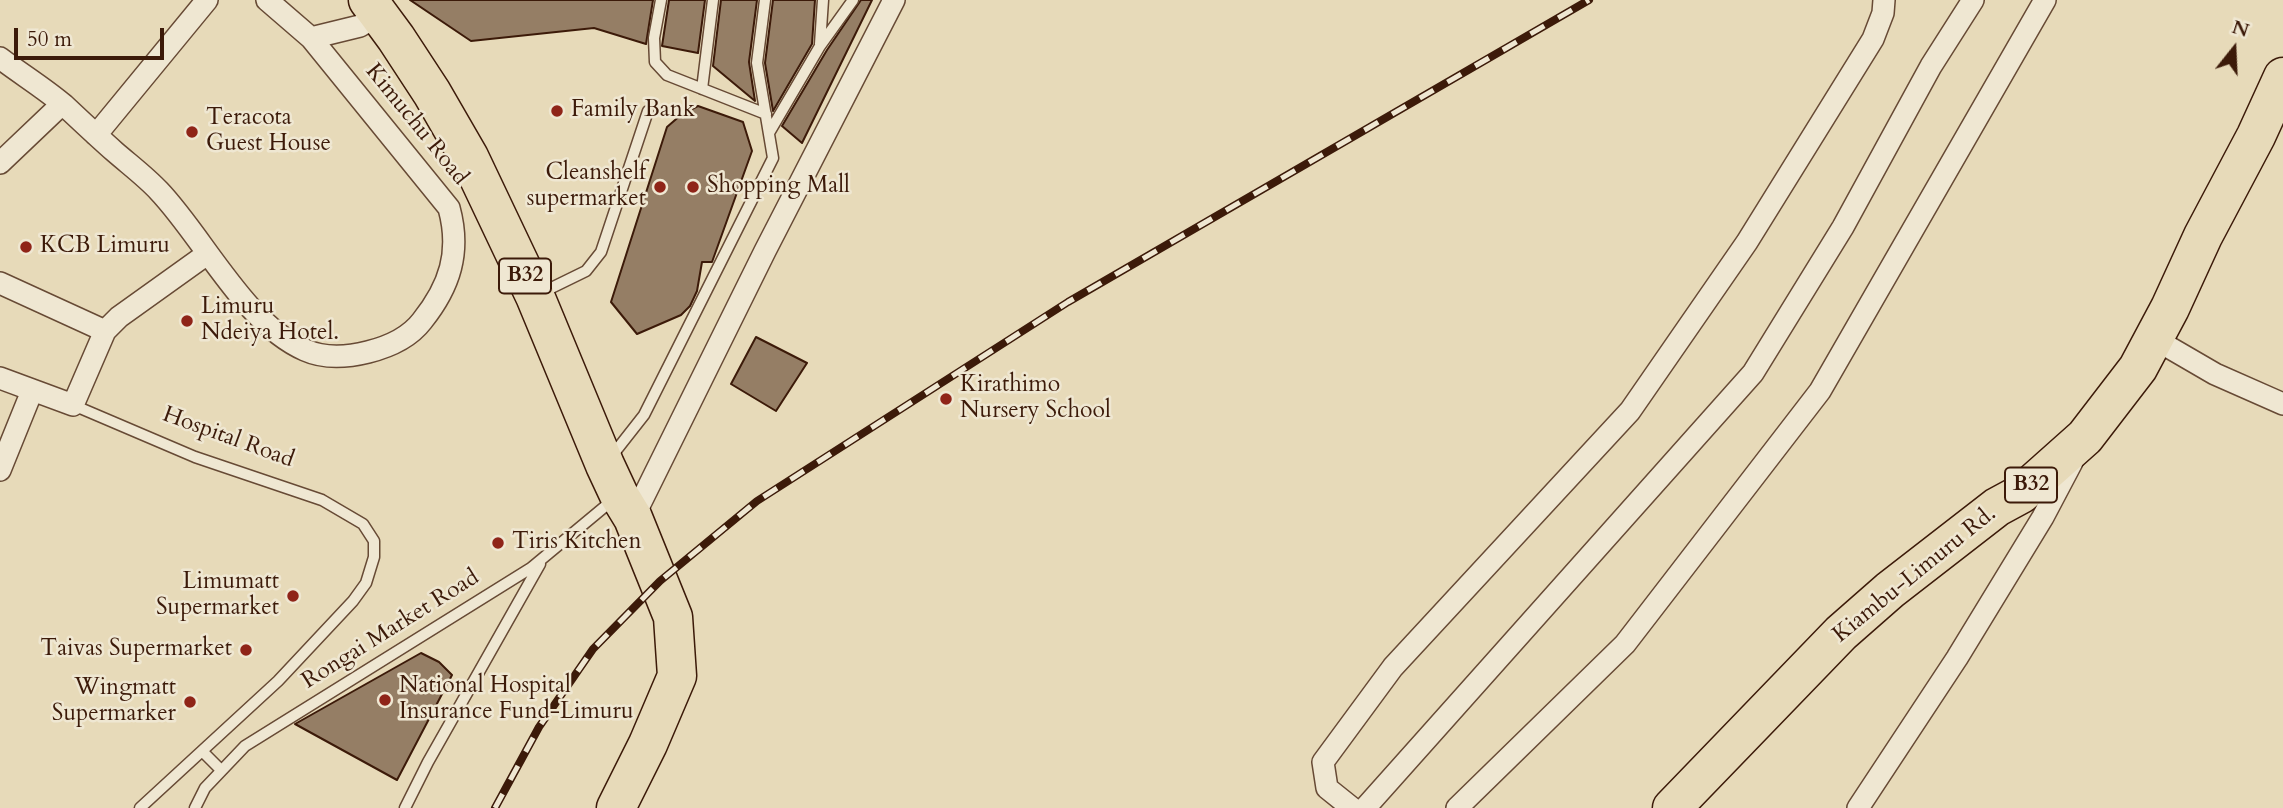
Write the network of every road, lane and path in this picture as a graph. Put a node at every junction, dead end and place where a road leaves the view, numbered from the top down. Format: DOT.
graph roads {
  1 [pos="207,0"];
  2 [pos="267,0"];
  3 [pos="662,0"];
  4 [pos="713,0"];
  5 [pos="765,0"];
  6 [pos="823,0"];
  7 [pos="853,0"];
  8 [pos="894,0"];
  9 [pos="1884,0"];
  10 [pos="1973,0"];
  11 [pos="2045,0"];
  12 [pos="374,7"];
  13 [pos="311,38"];
  14 [pos="820,46"];
  15 [pos="0,58"];
  16 [pos="2283,77"];
  17 [pos="702,89"];
  18 [pos="62,104"];
  19 [pos="648,111"];
  20 [pos="766,114"];
  21 [pos="769,133"];
  22 [pos="96,135"];
  23 [pos="0,163"];
  24 [pos="207,254"];
  25 [pos="0,283"];
  26 [pos="535,296"];
  27 [pos="105,331"];
  28 [pos="2154,338"];
  29 [pos="0,378"];
  30 [pos="32,391"];
  31 [pos="2283,404"];
  32 [pos="73,405"];
  33 [pos="2085,437"];
  34 [pos="0,470"];
  35 [pos="619,492"];
  36 [pos="363,524"];
  37 [pos="543,559"];
  38 [pos="201,751"];
  39 [pos="221,770"];
  40 [pos="140,808"];
  41 [pos="195,808"];
  42 [pos="405,808"];
  43 [pos="616,808"];
  44 [pos="1352,808"];
  45 [pos="1365,808"];
  46 [pos="1457,808"];
  47 [pos="1672,808"];
  48 [pos="1858,808"];
  1 -- 22 [label="street"];
  2 -- 13 [label="street, Kimuchu Road"];
  3 -- 17 [label="lane"];
  4 -- 17 [label="lane"];
  5 -- 20 [label="lane, Rongai Market Road"];
  6 -- 14 [label="lane"];
  7 -- 14 [label="lane"];
  8 -- 35 [label="street"];
  9 -- 44 [label="street"];
  10 -- 45 [label="street"];
  11 -- 46 [label="street"];
  12 -- 13 [label="street"];
  12 -- 26 [label="highway, B32"];
  13 -- 24 [label="street, Kimuchu Road"];
  14 -- 21 [label="lane"];
  15 -- 18 [label="street, Kimuchu Road"];
  16 -- 28 [label="highway, Kiambu-Limuru Rd. / B32"];
  17 -- 20 [label="lane"];
  18 -- 22 [label="street, Kimuchu Road"];
  18 -- 23 [label="street"];
  19 -- 26 [label="lane"];
  20 -- 21 [label="lane, Rongai Market Road"];
  21 -- 35 [label="lane, Rongai Market Road"];
  22 -- 24 [label="street, Kimuchu Road"];
  24 -- 27 [label="street"];
  25 -- 27 [label="street"];
  26 -- 35 [label="highway, B32"];
  27 -- 32 [label="street"];
  28 -- 31 [label="street"];
  28 -- 33 [label="highway, Kiambu-Limuru Rd. / B32"];
  29 -- 30 [label="street, Hospital Road"];
  30 -- 32 [label="street, Hospital Road"];
  30 -- 34 [label="street"];
  32 -- 36 [label="lane, Hospital Road"];
  33 -- 47 [label="highway, Kiambu-Limuru Rd. / B32"];
  33 -- 48 [label="street"];
  35 -- 37 [label="lane, Rongai Market Road"];
  35 -- 43 [label="highway, B32"];
  36 -- 38 [label="lane, Rongai Market Road"];
  37 -- 39 [label="lane, Rongai Market Road"];
  37 -- 42 [label="lane"];
  38 -- 39 [label="lane"];
  38 -- 40 [label="lane, Rongai Market Road"];
  39 -- 41 [label="lane, Rongai Market Road"];
}
